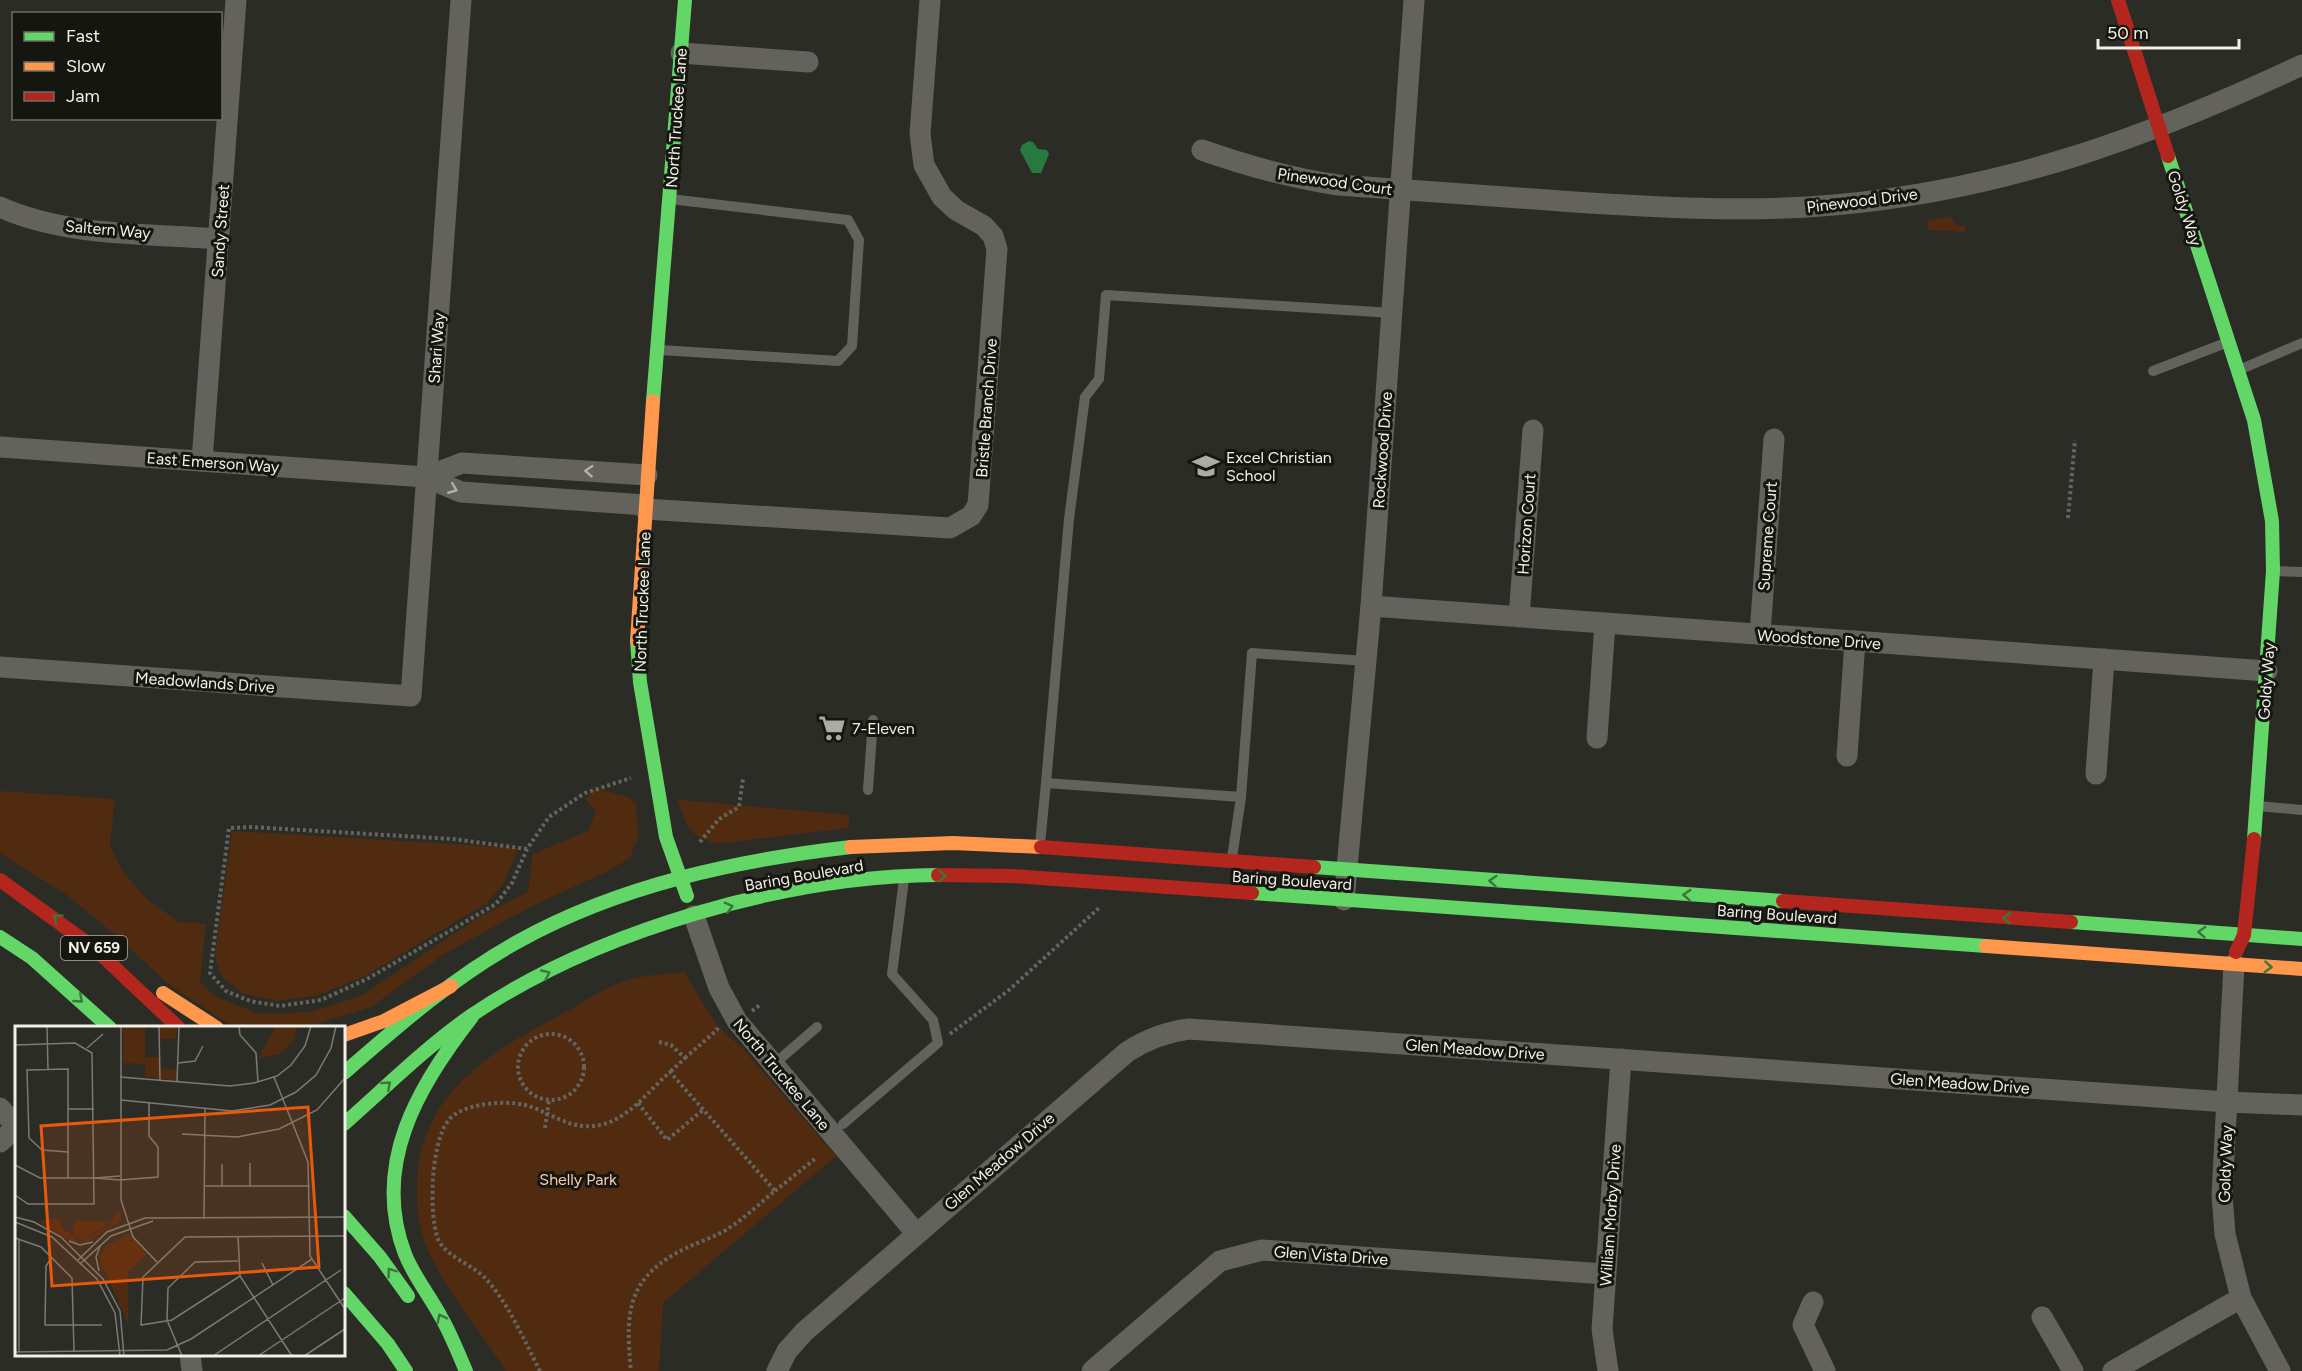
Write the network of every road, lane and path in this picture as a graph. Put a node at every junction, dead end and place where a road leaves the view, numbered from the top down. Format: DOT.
graph roads {
  1 [pos="236,0"];
  2 [pos="461,0"];
  3 [pos="685,0"];
  4 [pos="930,0"];
  5 [pos="1414,0"];
  6 [pos="2118,0"];
  7 [pos="681,53"];
  8 [pos="808,62"];
  9 [pos="2302,64"];
  10 [pos="2160,128"];
  11 [pos="1202,150"];
  12 [pos="1401,190"];
  13 [pos="670,199"];
  14 [pos="0,207"];
  15 [pos="219,238"];
  16 [pos="1392,313"];
  17 [pos="2229,342"];
  18 [pos="2302,344"];
  19 [pos="657,350"];
  20 [pos="2153,371"];
  21 [pos="2238,371"];
  22 [pos="1533,430"];
  23 [pos="1774,439"];
  24 [pos="2075,440"];
  25 [pos="0,447"];
  26 [pos="202,461"];
  27 [pos="647,475"];
  28 [pos="426,477"];
  29 [pos="645,507"];
  30 [pos="2068,518"];
  31 [pos="2273,571"];
  32 [pos="2302,572"];
  33 [pos="1371,606"];
  34 [pos="1519,617"];
  35 [pos="1605,623"];
  36 [pos="1760,634"];
  37 [pos="1855,641"];
  38 [pos="2104,659"];
  39 [pos="1366,661"];
  40 [pos="0,667"];
  41 [pos="2267,671"];
  42 [pos="411,696"];
  43 [pos="873,720"];
  44 [pos="1597,738"];
  45 [pos="1847,756"];
  46 [pos="2096,774"];
  47 [pos="631,778"];
  48 [pos="743,778"];
  49 [pos="1046,783"];
  50 [pos="868,790"];
  51 [pos="1241,797"];
  52 [pos="2257,806"];
  53 [pos="2302,810"];
  54 [pos="699,843"];
  55 [pos="1039,847"];
  56 [pos="527,849"];
  57 [pos="1231,862"];
  58 [pos="1346,871"];
  59 [pos="904,876"];
  60 [pos="681,877"];
  61 [pos="0,880"];
  62 [pos="1344,900"];
  63 [pos="1103,904"];
  64 [pos="694,916"];
  65 [pos="2244,935"];
  66 [pos="0,937"];
  67 [pos="2302,939"];
  68 [pos="106,957"];
  69 [pos="2234,964"];
  70 [pos="2302,969"];
  71 [pos="452,986"];
  72 [pos="472,1017"];
  73 [pos="718,1025"];
  74 [pos="108,1026"];
  75 [pos="177,1026"];
  76 [pos="214,1026"];
  77 [pos="817,1027"];
  78 [pos="345,1035"];
  79 [pos="660,1042"];
  80 [pos="938,1043"];
  81 [pos="685,1058"];
  82 [pos="1621,1059"];
  83 [pos="773,1065"];
  84 [pos="345,1072"];
  85 [pos="670,1072"];
  86 [pos="549,1100"];
  87 [pos="2227,1102"];
  88 [pos="638,1103"];
  89 [pos="2302,1105"];
  90 [pos="0,1108"];
  91 [pos="703,1110"];
  92 [pos="547,1116"];
  93 [pos="345,1123"];
  94 [pos="843,1125"];
  95 [pos="15,1126"];
  96 [pos="15,1128"];
  97 [pos="545,1128"];
  98 [pos="0,1143"];
  99 [pos="816,1158"];
  100 [pos="775,1191"];
  101 [pos="345,1217"];
  102 [pos="916,1233"];
  103 [pos="1605,1274"];
  104 [pos="345,1294"];
  105 [pos="2241,1298"];
  106 [pos="1813,1302"];
  107 [pos="415,1305"];
  108 [pos="2042,1317"];
  109 [pos="429,1324"];
  110 [pos="190,1356"];
  111 [pos="1097,1369"];
  112 [pos="192,1371"];
  113 [pos="406,1371"];
  114 [pos="464,1371"];
  115 [pos="540,1371"];
  116 [pos="631,1371"];
  117 [pos="777,1371"];
  118 [pos="1608,1371"];
  119 [pos="1825,1371"];
  120 [pos="2073,1371"];
  121 [pos="2112,1371"];
  122 [pos="2280,1371"];
  1 -- 15 [label="street, Sandy Street"];
  2 -- 28 [label="street, Shari Way"];
  3 -- 7 [label="main road, North Truckee Lane"];
  4 -- 29 [label="street, Bristle Branch Drive"];
  5 -- 12 [label="street, Rockwood Drive"];
  6 -- 10 [label="main road, Goldy Way"];
  7 -- 8 [label="street"];
  7 -- 13 [label="main road, North Truckee Lane"];
  9 -- 10 [label="street, Pinewood Drive"];
  10 -- 12 [label="street, Pinewood Drive"];
  10 -- 17 [label="main road, Goldy Way"];
  11 -- 12 [label="street, Pinewood Court"];
  12 -- 16 [label="street, Rockwood Drive"];
  13 -- 19 [label="main road, North Truckee Lane"];
  13 -- 19 [label="lane"];
  14 -- 15 [label="street, Saltern Way"];
  15 -- 26 [label="street, Sandy Street"];
  16 -- 33 [label="street, Rockwood Drive"];
  16 -- 49 [label="lane"];
  17 -- 20 [label="lane"];
  17 -- 21 [label="main road, Goldy Way"];
  18 -- 21 [label="lane"];
  19 -- 27 [label="main road, North Truckee Lane"];
  21 -- 31 [label="main road, Goldy Way"];
  22 -- 34 [label="street, Horizon Court"];
  23 -- 36 [label="street, Supreme Court"];
  24 -- 30 [label="path"];
  25 -- 26 [label="street, East Emerson Way"];
  26 -- 28 [label="street, East Emerson Way"];
  27 -- 28 [label="street, East Emerson Way, one-way"];
  27 -- 29 [label="main road, North Truckee Lane"];
  28 -- 29 [label="street, East Emerson Way, one-way"];
  28 -- 42 [label="street, Shari Way"];
  29 -- 60 [label="main road, North Truckee Lane"];
  31 -- 32 [label="lane"];
  31 -- 41 [label="main road, Goldy Way"];
  33 -- 34 [label="street, Woodstone Drive"];
  33 -- 39 [label="street, Rockwood Drive"];
  34 -- 35 [label="street, Woodstone Drive"];
  35 -- 36 [label="street, Woodstone Drive"];
  35 -- 44 [label="street"];
  36 -- 37 [label="street, Woodstone Drive"];
  37 -- 38 [label="street, Woodstone Drive"];
  37 -- 45 [label="street"];
  38 -- 41 [label="street, Woodstone Drive"];
  38 -- 46 [label="street"];
  39 -- 51 [label="lane"];
  39 -- 58 [label="street, Rockwood Drive"];
  40 -- 42 [label="street, Meadowlands Drive"];
  41 -- 52 [label="main road, Goldy Way"];
  43 -- 50 [label="lane"];
  47 -- 56 [label="path"];
  48 -- 54 [label="path"];
  49 -- 51 [label="lane"];
  49 -- 55 [label="lane"];
  51 -- 57 [label="lane"];
  52 -- 53 [label="lane"];
  52 -- 65 [label="main road, Goldy Way"];
  55 -- 57 [label="main road, Baring Boulevard"];
  55 -- 60 [label="main road, Baring Boulevard"];
  56 -- 56 [label="path"];
  57 -- 58 [label="main road, Baring Boulevard"];
  58 -- 62 [label="street, Rockwood Drive"];
  65 -- 58 [label="main road, Baring Boulevard, one-way"];
  59 -- 62 [label="main road, Baring Boulevard, one-way"];
  64 -- 59 [label="main road, Baring Boulevard, one-way"];
  59 -- 80 [label="lane"];
  60 -- 64 [label="main road, North Truckee Lane"];
  60 -- 71 [label="main road, Baring Boulevard"];
  68 -- 61 [label="main road, NV 659, one-way"];
  62 -- 69 [label="main road, Baring Boulevard"];
  63 -- 80 [label="path"];
  72 -- 64 [label="main road, Baring Boulevard, one-way"];
  64 -- 83 [label="street, North Truckee Lane"];
  65 -- 67 [label="main road, Baring Boulevard"];
  65 -- 69 [label="main road, Goldy Way"];
  66 -- 74 [label="main road, NV 659, one-way"];
  68 -- 75 [label="main road, NV 659"];
  68 -- 76 [label="main road"];
  69 -- 70 [label="main road, Baring Boulevard, one-way"];
  69 -- 87 [label="street, Goldy Way"];
  71 -- 78 [label="main road"];
  71 -- 84 [label="main road, Baring Boulevard"];
  93 -- 72 [label="main road, Baring Boulevard, one-way"];
  114 -- 72 [label="main road, one-way"];
  73 -- 81 [label="path"];
  77 -- 83 [label="lane"];
  79 -- 81 [label="path"];
  80 -- 94 [label="lane"];
  81 -- 85 [label="path"];
  82 -- 87 [label="street, Glen Meadow Drive"];
  82 -- 102 [label="street, Glen Meadow Drive"];
  82 -- 103 [label="street, William Morby Drive"];
  83 -- 102 [label="street, North Truckee Lane"];
  85 -- 88 [label="path"];
  85 -- 91 [label="path"];
  86 -- 86 [label="path"];
  86 -- 92 [label="path"];
  87 -- 89 [label="street, Glen Meadow Drive"];
  87 -- 105 [label="street, Goldy Way"];
  88 -- 91 [label="path"];
  88 -- 92 [label="path"];
  90 -- 95 [label="street"];
  91 -- 100 [label="path"];
  92 -- 97 [label="path"];
  92 -- 115 [label="path"];
  96 -- 98 [label="street"];
  99 -- 100 [label="path"];
  100 -- 116 [label="path"];
  107 -- 101 [label="main road, one-way"];
  102 -- 117 [label="street, Glen Meadow Drive"];
  103 -- 111 [label="street, Glen Vista Drive"];
  103 -- 118 [label="street, William Morby Drive"];
  104 -- 113 [label="main road"];
  105 -- 121 [label="street"];
  105 -- 122 [label="street, Goldy Way"];
  106 -- 119 [label="street"];
  108 -- 120 [label="street"];
  109 -- 114 [label="main road"];
  110 -- 112 [label="street"];
}
